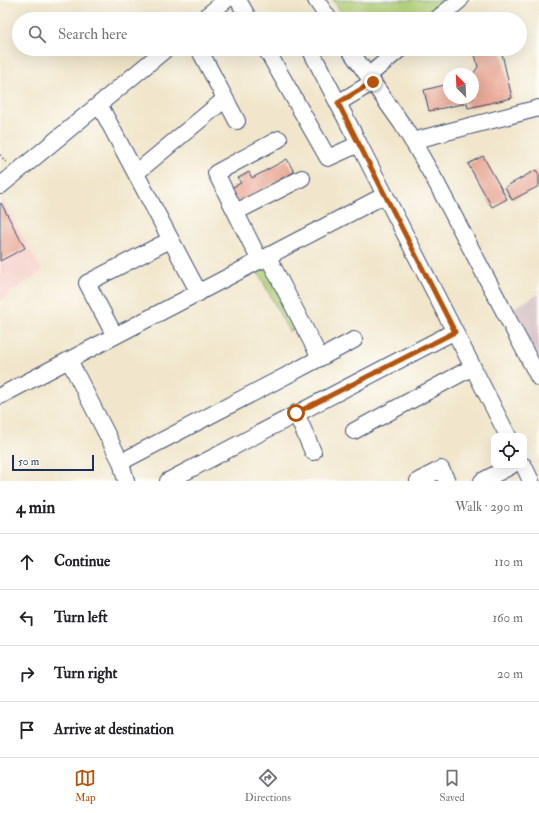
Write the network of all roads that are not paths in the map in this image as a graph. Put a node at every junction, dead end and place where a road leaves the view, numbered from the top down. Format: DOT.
graph roads {
  1 [pos="226,0"];
  2 [pos="238,0"];
  3 [pos="316,0"];
  4 [pos="460,0"];
  5 [pos="211,12"];
  6 [pos="245,12"];
  7 [pos="324,12"];
  8 [pos="445,12"];
  9 [pos="157,56"];
  10 [pos="203,56"];
  11 [pos="270,56"];
  12 [pos="314,56"];
  13 [pos="354,56"];
  14 [pos="393,56"];
  15 [pos="370,79"];
  16 [pos="225,99"];
  17 [pos="338,103"];
  18 [pos="99,104"];
  19 [pos="539,108"];
  20 [pos="237,122"];
  21 [pos="279,139"];
  22 [pos="412,141"];
  23 [pos="359,144"];
  24 [pos="136,173"];
  25 [pos="302,178"];
  26 [pos="0,186"];
  27 [pos="386,195"];
  28 [pos="236,212"];
  29 [pos="170,240"];
  30 [pos="264,259"];
  31 [pos="199,293"];
  32 [pos="455,332"];
  33 [pos="115,336"];
  34 [pos="354,340"];
  35 [pos="320,358"];
  36 [pos="69,360"];
  37 [pos="474,367"];
  38 [pos="539,378"];
  39 [pos="0,396"];
  40 [pos="296,413"];
  41 [pos="354,431"];
  42 [pos="507,433"];
  43 [pos="313,452"];
  44 [pos="121,462"];
  45 [pos="505,469"];
  46 [pos="525,469"];
  47 [pos="125,481"];
  48 [pos="168,481"];
  49 [pos="418,481"];
  50 [pos="447,481"];
  51 [pos="482,481"];
  52 [pos="531,481"];
  1 -- 5 [label="street"];
  2 -- 6 [label="street"];
  3 -- 7 [label="street"];
  4 -- 8 [label="street"];
  9 -- 18 [label="street"];
  10 -- 16 [label="street"];
  11 -- 23 [label="street"];
  12 -- 17 [label="street"];
  13 -- 15 [label="street"];
  14 -- 15 [label="street"];
  15 -- 17 [label="street"];
  15 -- 22 [label="street"];
  16 -- 20 [label="street"];
  16 -- 24 [label="street"];
  17 -- 23 [label="street"];
  18 -- 24 [label="street"];
  18 -- 26 [label="street"];
  19 -- 22 [label="street"];
  21 -- 28 [label="street"];
  22 -- 38 [label="street"];
  23 -- 27 [label="street"];
  24 -- 29 [label="street"];
  25 -- 28 [label="street"];
  27 -- 30 [label="street"];
  27 -- 32 [label="street"];
  28 -- 30 [label="street"];
  29 -- 31 [label="street"];
  29 -- 33 [label="street"];
  30 -- 31 [label="street"];
  30 -- 35 [label="street"];
  31 -- 33 [label="street"];
  32 -- 37 [label="street"];
  32 -- 40 [label="street"];
  33 -- 36 [label="street"];
  34 -- 35 [label="street"];
  35 -- 44 [label="street"];
  36 -- 39 [label="street"];
  36 -- 44 [label="street"];
  37 -- 41 [label="street"];
  37 -- 42 [label="street"];
  40 -- 43 [label="street"];
  40 -- 48 [label="street"];
  44 -- 47 [label="street"];
  45 -- 51 [label="street"];
  46 -- 52 [label="street"];
  49 -- 50 [label="street"];
}
